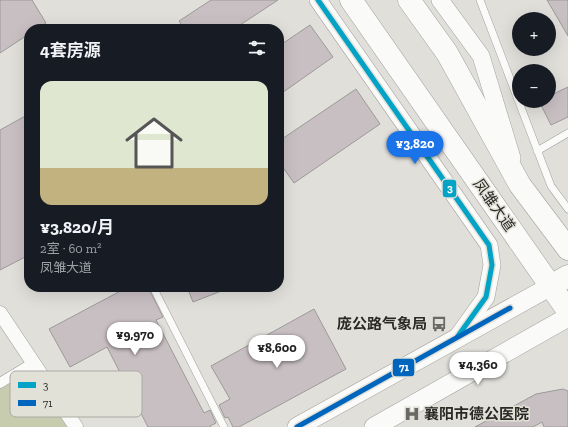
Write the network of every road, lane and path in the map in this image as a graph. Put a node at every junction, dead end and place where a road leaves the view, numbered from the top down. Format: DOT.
graph roads {
  1 [pos="318,0"];
  2 [pos="351,0"];
  3 [pos="409,0"];
  4 [pos="440,0"];
  5 [pos="480,0"];
  6 [pos="568,133"];
  7 [pos="537,151"];
  8 [pos="520,185"];
  9 [pos="568,209"];
  10 [pos="568,248"];
  11 [pos="559,281"];
  12 [pos="156,292"];
  13 [pos="568,311"];
  14 [pos="0,313"];
  15 [pos="568,317"];
  16 [pos="458,336"];
  17 [pos="34,363"];
  18 [pos="20,371"];
  19 [pos="39,371"];
  20 [pos="10,377"];
  21 [pos="0,383"];
  22 [pos="69,417"];
  23 [pos="76,427"];
  24 [pos="224,427"];
  25 [pos="296,427"];
  26 [pos="374,427"];
  1 -- 16 [label="street"];
  2 -- 11 [label="main road, 凤雏大道"];
  3 -- 8 [label="main road"];
  4 -- 8 [label="street"];
  5 -- 7 [label="lane"];
  6 -- 7 [label="lane"];
  7 -- 9 [label="lane"];
  8 -- 10 [label="main road"];
  11 -- 13 [label="main road, 凤雏大道"];
  11 -- 16 [label="main road"];
  12 -- 24 [label="lane"];
  14 -- 17 [label="street"];
  15 -- 26 [label="main road"];
  16 -- 25 [label="main road"];
  17 -- 18 [label="street"];
  17 -- 19 [label="street"];
  20 -- 21 [label="street"];
  22 -- 23 [label="street"];
}
